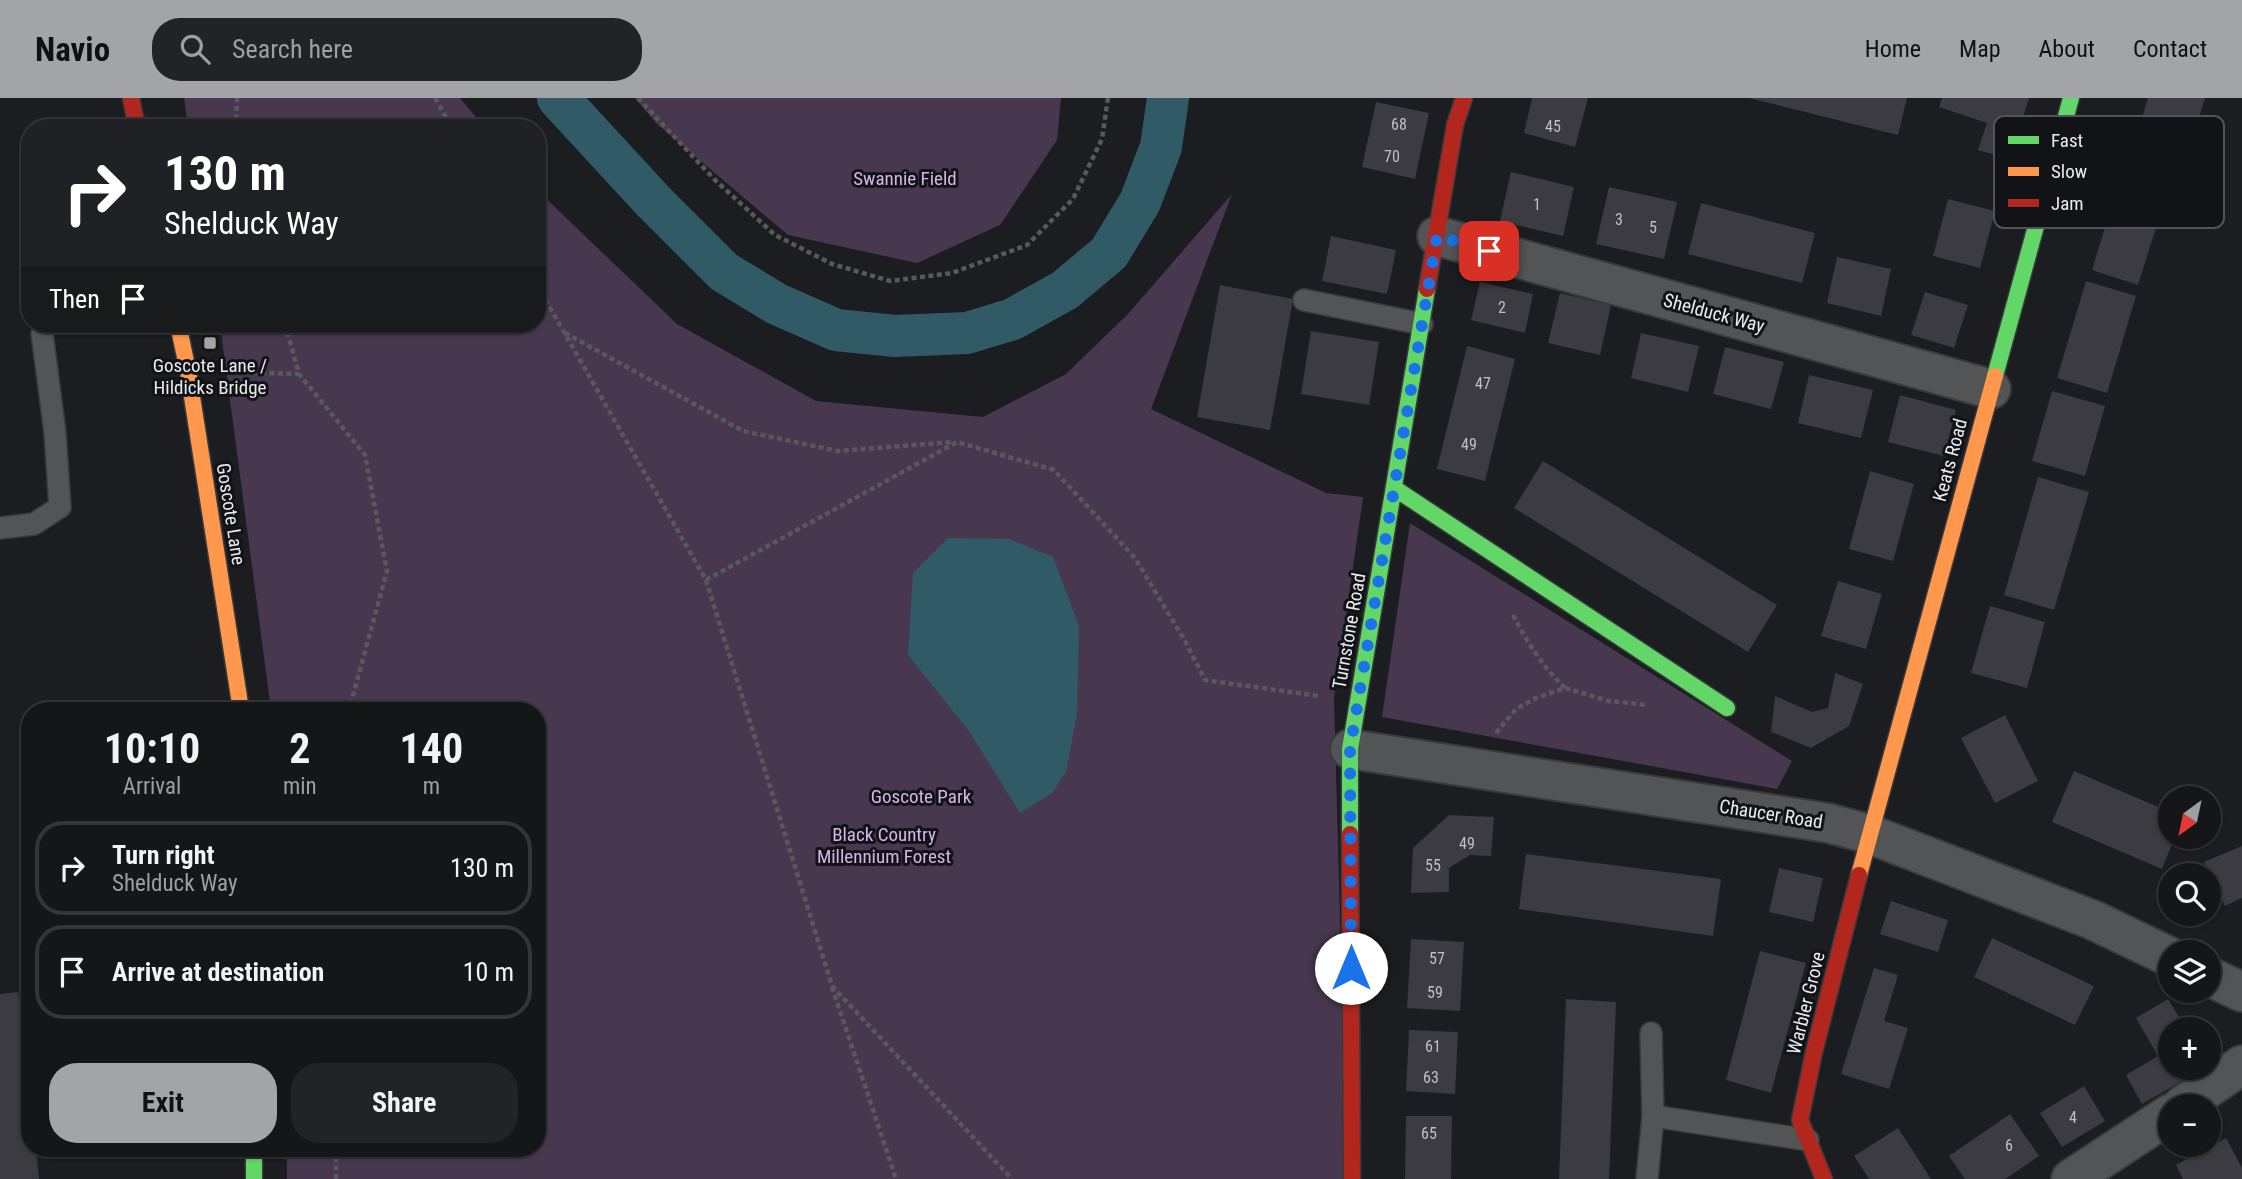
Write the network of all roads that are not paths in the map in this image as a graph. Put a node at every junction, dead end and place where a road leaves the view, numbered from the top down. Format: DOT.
graph roads {
  1 [pos="131,98"];
  2 [pos="1464,98"];
  3 [pos="2071,98"];
  4 [pos="2066,116"];
  5 [pos="135,119"];
  6 [pos="2035,228"];
  7 [pos="1437,236"];
  8 [pos="1304,300"];
  9 [pos="1422,324"];
  10 [pos="42,333"];
  11 [pos="180,333"];
  12 [pos="1991,390"];
  13 [pos="1394,488"];
  14 [pos="0,528"];
  15 [pos="240,702"];
  16 [pos="1727,708"];
  17 [pos="1350,749"];
  18 [pos="1869,834"];
  19 [pos="2158,951"];
  20 [pos="2221,982"];
  21 [pos="2242,992"];
  22 [pos="1651,1033"];
  23 [pos="2242,1065"];
  24 [pos="2200,1094"];
  25 [pos="1653,1116"];
  26 [pos="2158,1126"];
  27 [pos="1808,1140"];
  28 [pos="254,1157"];
  29 [pos="2114,1168"];
  30 [pos="254,1179"];
  31 [pos="1352,1179"];
  32 [pos="1647,1179"];
  33 [pos="1824,1179"];
  34 [pos="2071,1179"];
  1 -- 5 [label="street"];
  2 -- 7 [label="street, Turnstone Road"];
  3 -- 4 [label="street, Keats Road"];
  6 -- 12 [label="street, Keats Road"];
  7 -- 9 [label="street, Turnstone Road"];
  7 -- 12 [label="street, Shelduck Way"];
  8 -- 9 [label="lane"];
  9 -- 13 [label="street, Turnstone Road"];
  10 -- 14 [label="lane"];
  11 -- 15 [label="street, Goscote Lane"];
  12 -- 18 [label="street, Keats Road"];
  13 -- 16 [label="street"];
  13 -- 17 [label="street, Turnstone Road"];
  17 -- 18 [label="street, Chaucer Road"];
  17 -- 31 [label="street, Turnstone Road"];
  18 -- 19 [label="street, Chaucer Road"];
  18 -- 27 [label="street, Warbler Grove"];
  20 -- 21 [label="street"];
  22 -- 25 [label="lane"];
  23 -- 24 [label="street"];
  25 -- 27 [label="lane"];
  25 -- 32 [label="lane"];
  26 -- 29 [label="street"];
  27 -- 33 [label="street, Warbler Grove"];
  28 -- 30 [label="street"];
  29 -- 34 [label="street"];
}
